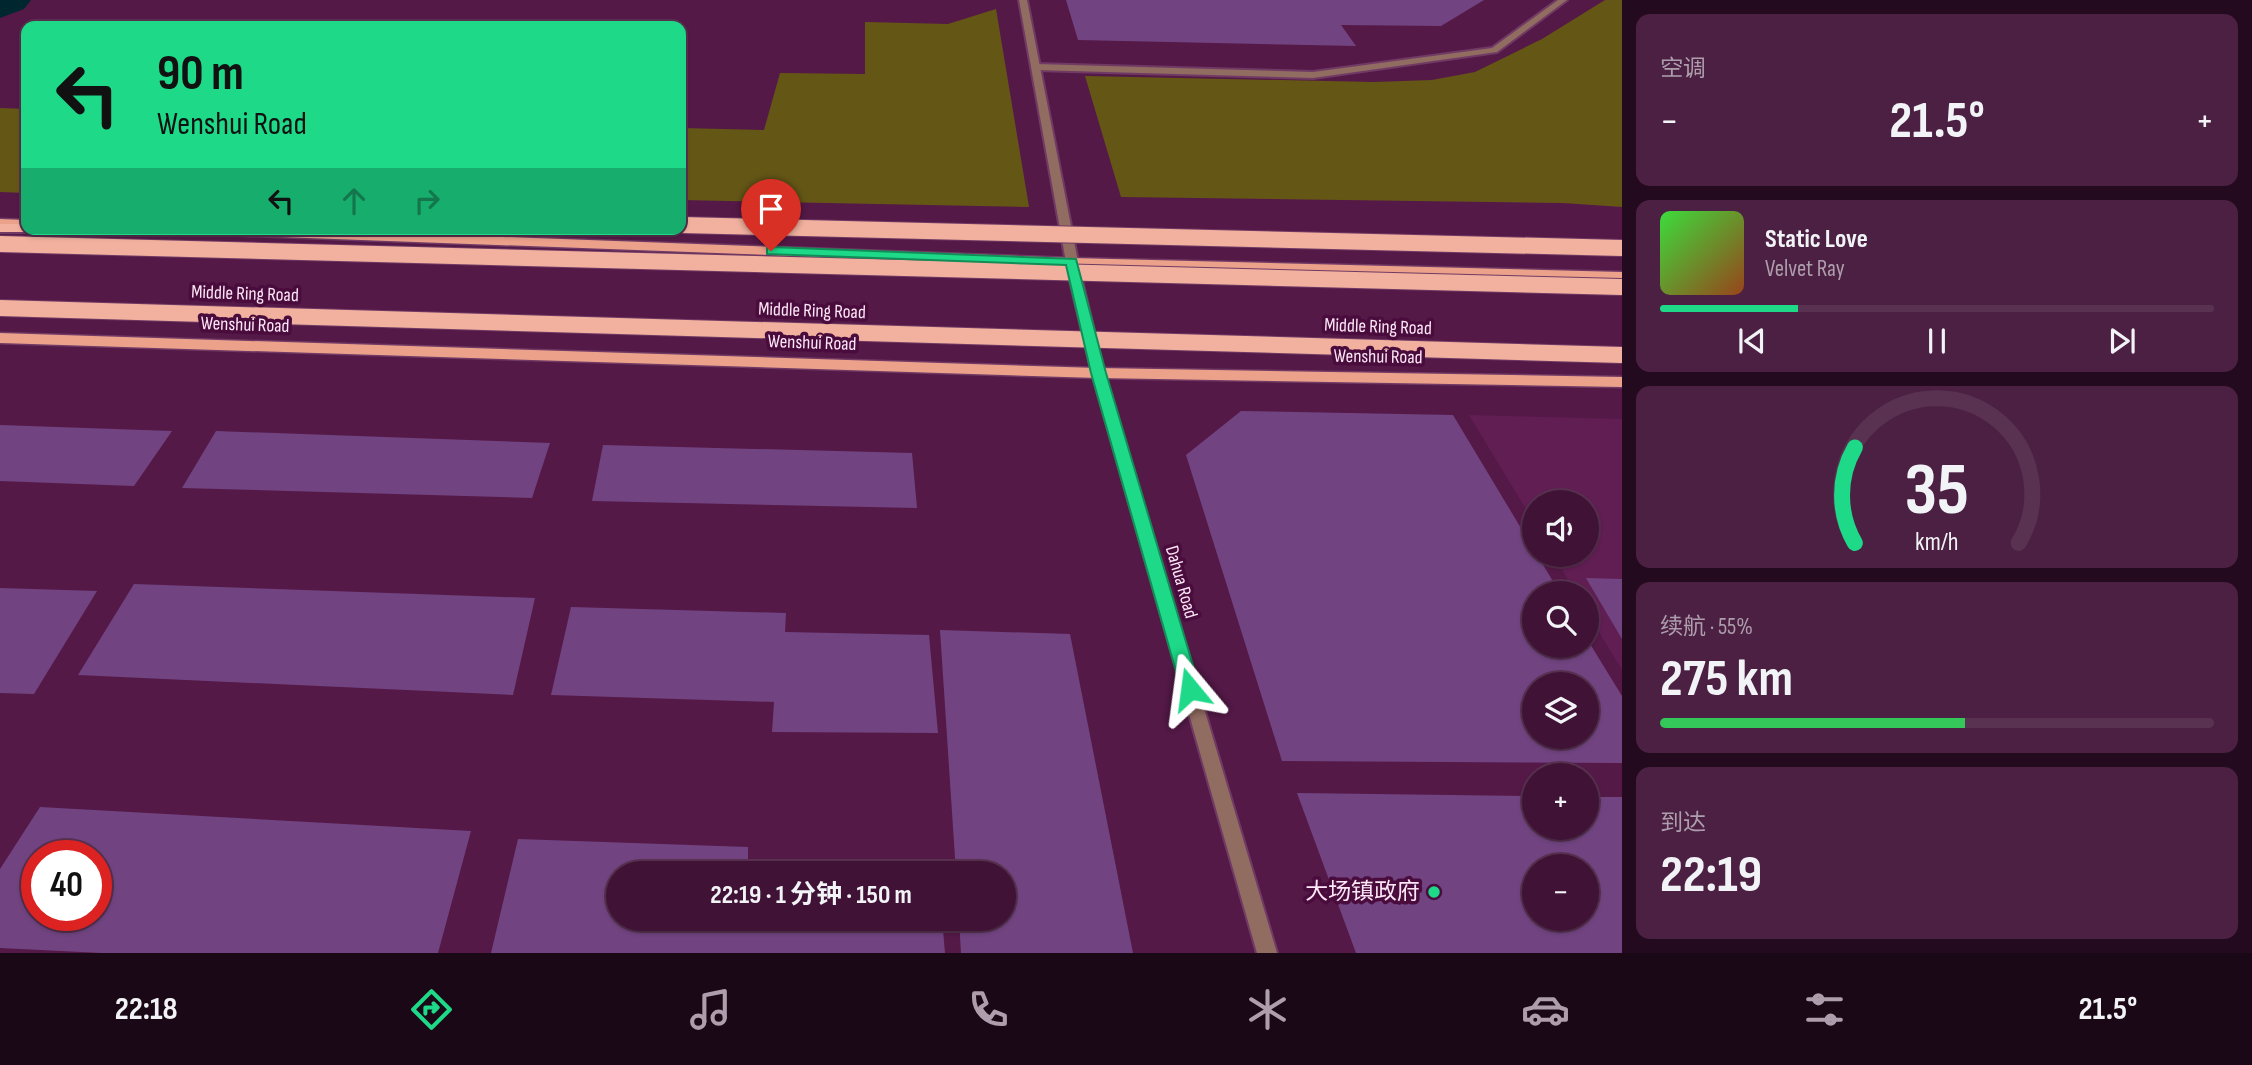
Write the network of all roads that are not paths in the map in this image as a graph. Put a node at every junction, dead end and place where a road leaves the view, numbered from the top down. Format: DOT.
graph roads {
  1 [pos="1023,0"];
  2 [pos="1563,0"];
  3 [pos="1036,66"];
  4 [pos="686,225"];
  5 [pos="0,226"];
  6 [pos="21,226"];
  7 [pos="334,235"];
  8 [pos="0,244"];
  9 [pos="1622,248"];
  10 [pos="1072,262"];
  11 [pos="1622,276"];
  12 [pos="1622,287"];
  13 [pos="0,308"];
  14 [pos="0,338"];
  15 [pos="1622,355"];
  16 [pos="1098,373"];
  17 [pos="1622,382"];
  18 [pos="1267,953"];
  1 -- 3 [label="street, Dahua Road"];
  2 -- 3 [label="street"];
  3 -- 10 [label="street, Dahua Road"];
  4 -- 9 [label="highway, bridge"];
  5 -- 6 [label="highway"];
  7 -- 10 [label="main road"];
  8 -- 12 [label="highway, bridge"];
  10 -- 11 [label="main road"];
  10 -- 16 [label="street, Dahua Road"];
  13 -- 15 [label="highway, Middle Ring Road, bridge"];
  14 -- 16 [label="main road, Wenshui Road"];
  16 -- 17 [label="main road, Wenshui Road"];
  16 -- 18 [label="street, Dahua Road"];
}
